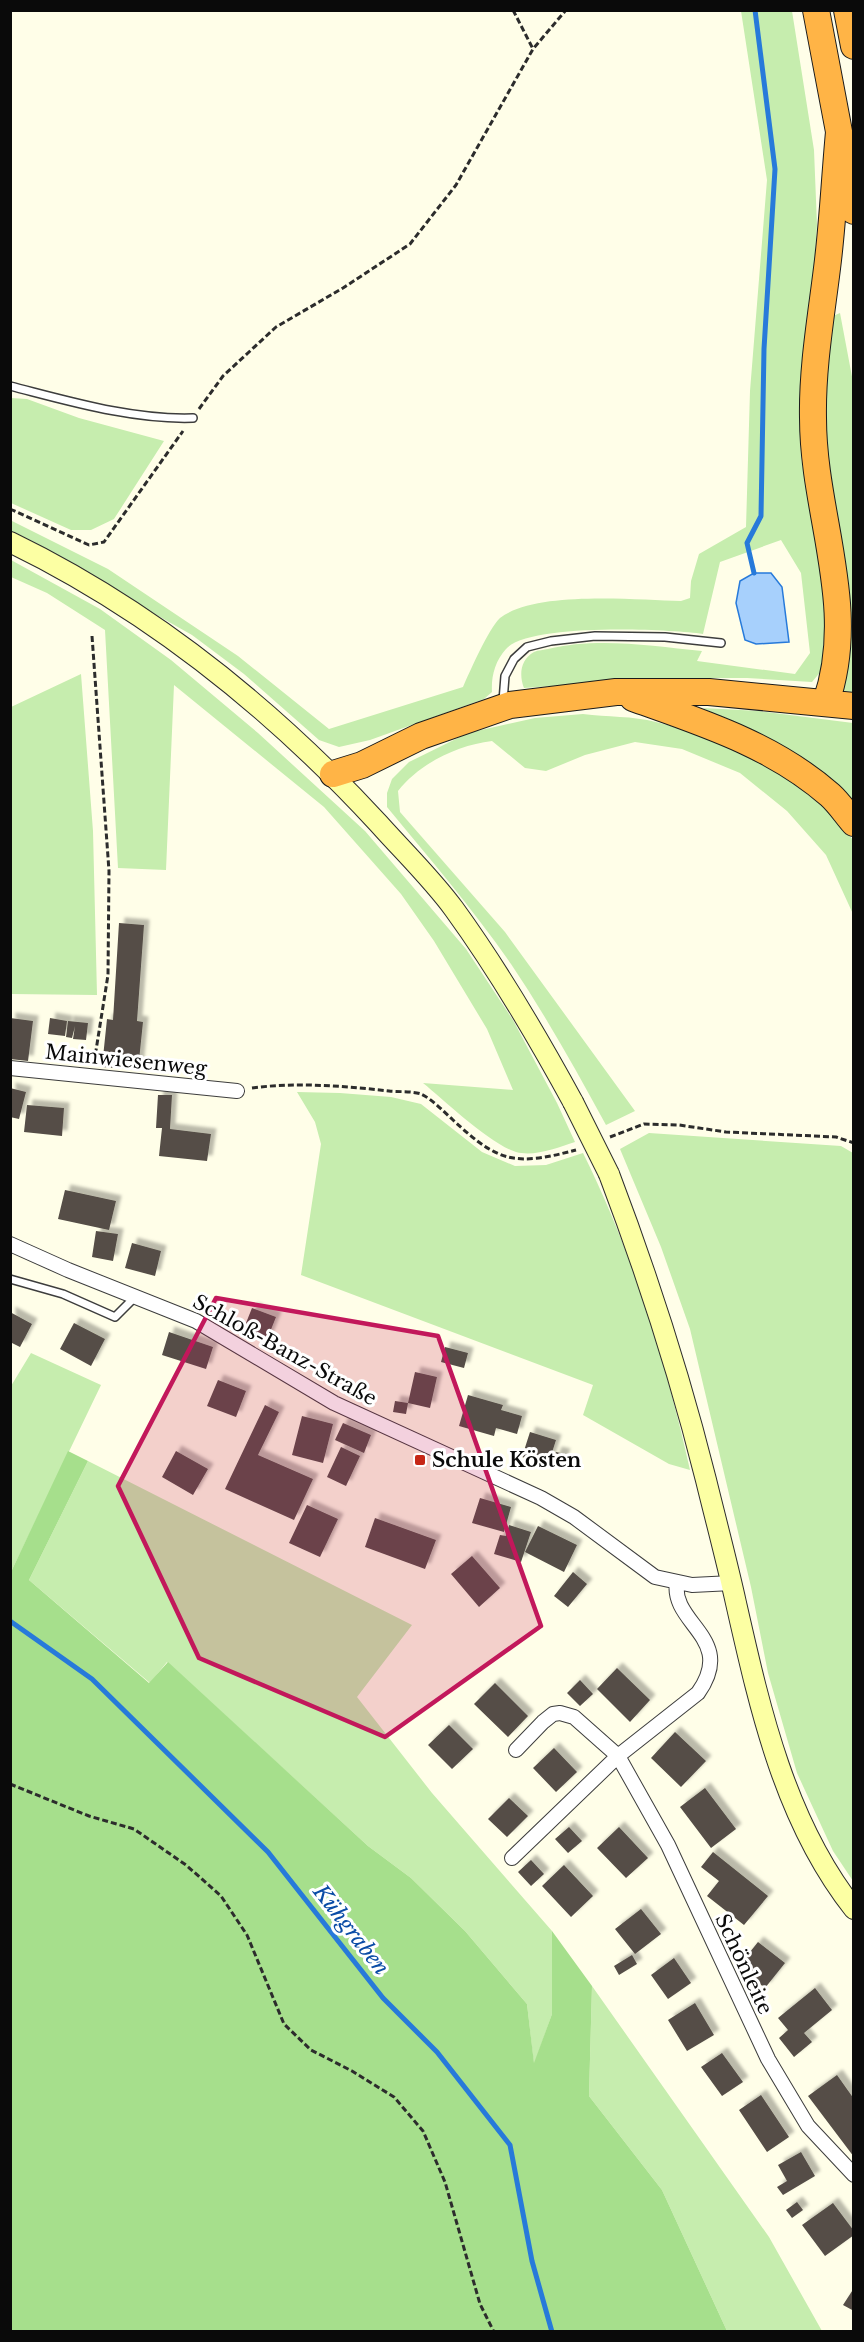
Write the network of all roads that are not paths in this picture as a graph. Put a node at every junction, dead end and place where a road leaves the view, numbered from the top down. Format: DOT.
graph roads {
  1 [pos="816,10"];
  2 [pos="847,10"];
  3 [pos="854,46"];
  4 [pos="839,132"];
  5 [pos="854,211"];
  6 [pos="10,386"];
  7 [pos="193,418"];
  8 [pos="10,542"];
  9 [pos="722,643"];
  10 [pos="616,692"];
  11 [pos="826,702"];
  12 [pos="854,706"];
  13 [pos="504,707"];
  14 [pos="333,774"];
  15 [pos="854,823"];
  16 [pos="10,1068"];
  17 [pos="237,1090"];
  18 [pos="10,1244"];
  19 [pos="10,1279"];
  20 [pos="136,1296"];
  21 [pos="677,1582"];
  22 [pos="732,1582"];
  23 [pos="516,1750"];
  24 [pos="618,1756"];
  25 [pos="512,1858"];
  26 [pos="854,1909"];
  27 [pos="854,2175"];
  1 -- 4 [label="highway"];
  2 -- 3 [label="highway"];
  4 -- 5 [label="highway"];
  4 -- 11 [label="highway"];
  6 -- 7 [label="lane"];
  8 -- 14 [label="street"];
  9 -- 13 [label="lane"];
  10 -- 11 [label="highway"];
  10 -- 13 [label="highway"];
  10 -- 15 [label="highway"];
  11 -- 12 [label="highway"];
  13 -- 14 [label="highway"];
  14 -- 22 [label="street, bridge"];
  16 -- 17 [label="street, Mainwiesenweg"];
  18 -- 20 [label="street, Schloß-Banz-Straße"];
  19 -- 20 [label="lane"];
  20 -- 21 [label="street, Schloß-Banz-Straße"];
  21 -- 22 [label="street, Schloß-Banz-Straße"];
  21 -- 24 [label="street"];
  22 -- 26 [label="street"];
  23 -- 24 [label="street, Schönleite"];
  24 -- 25 [label="street"];
  24 -- 27 [label="street, Schönleite"];
}
